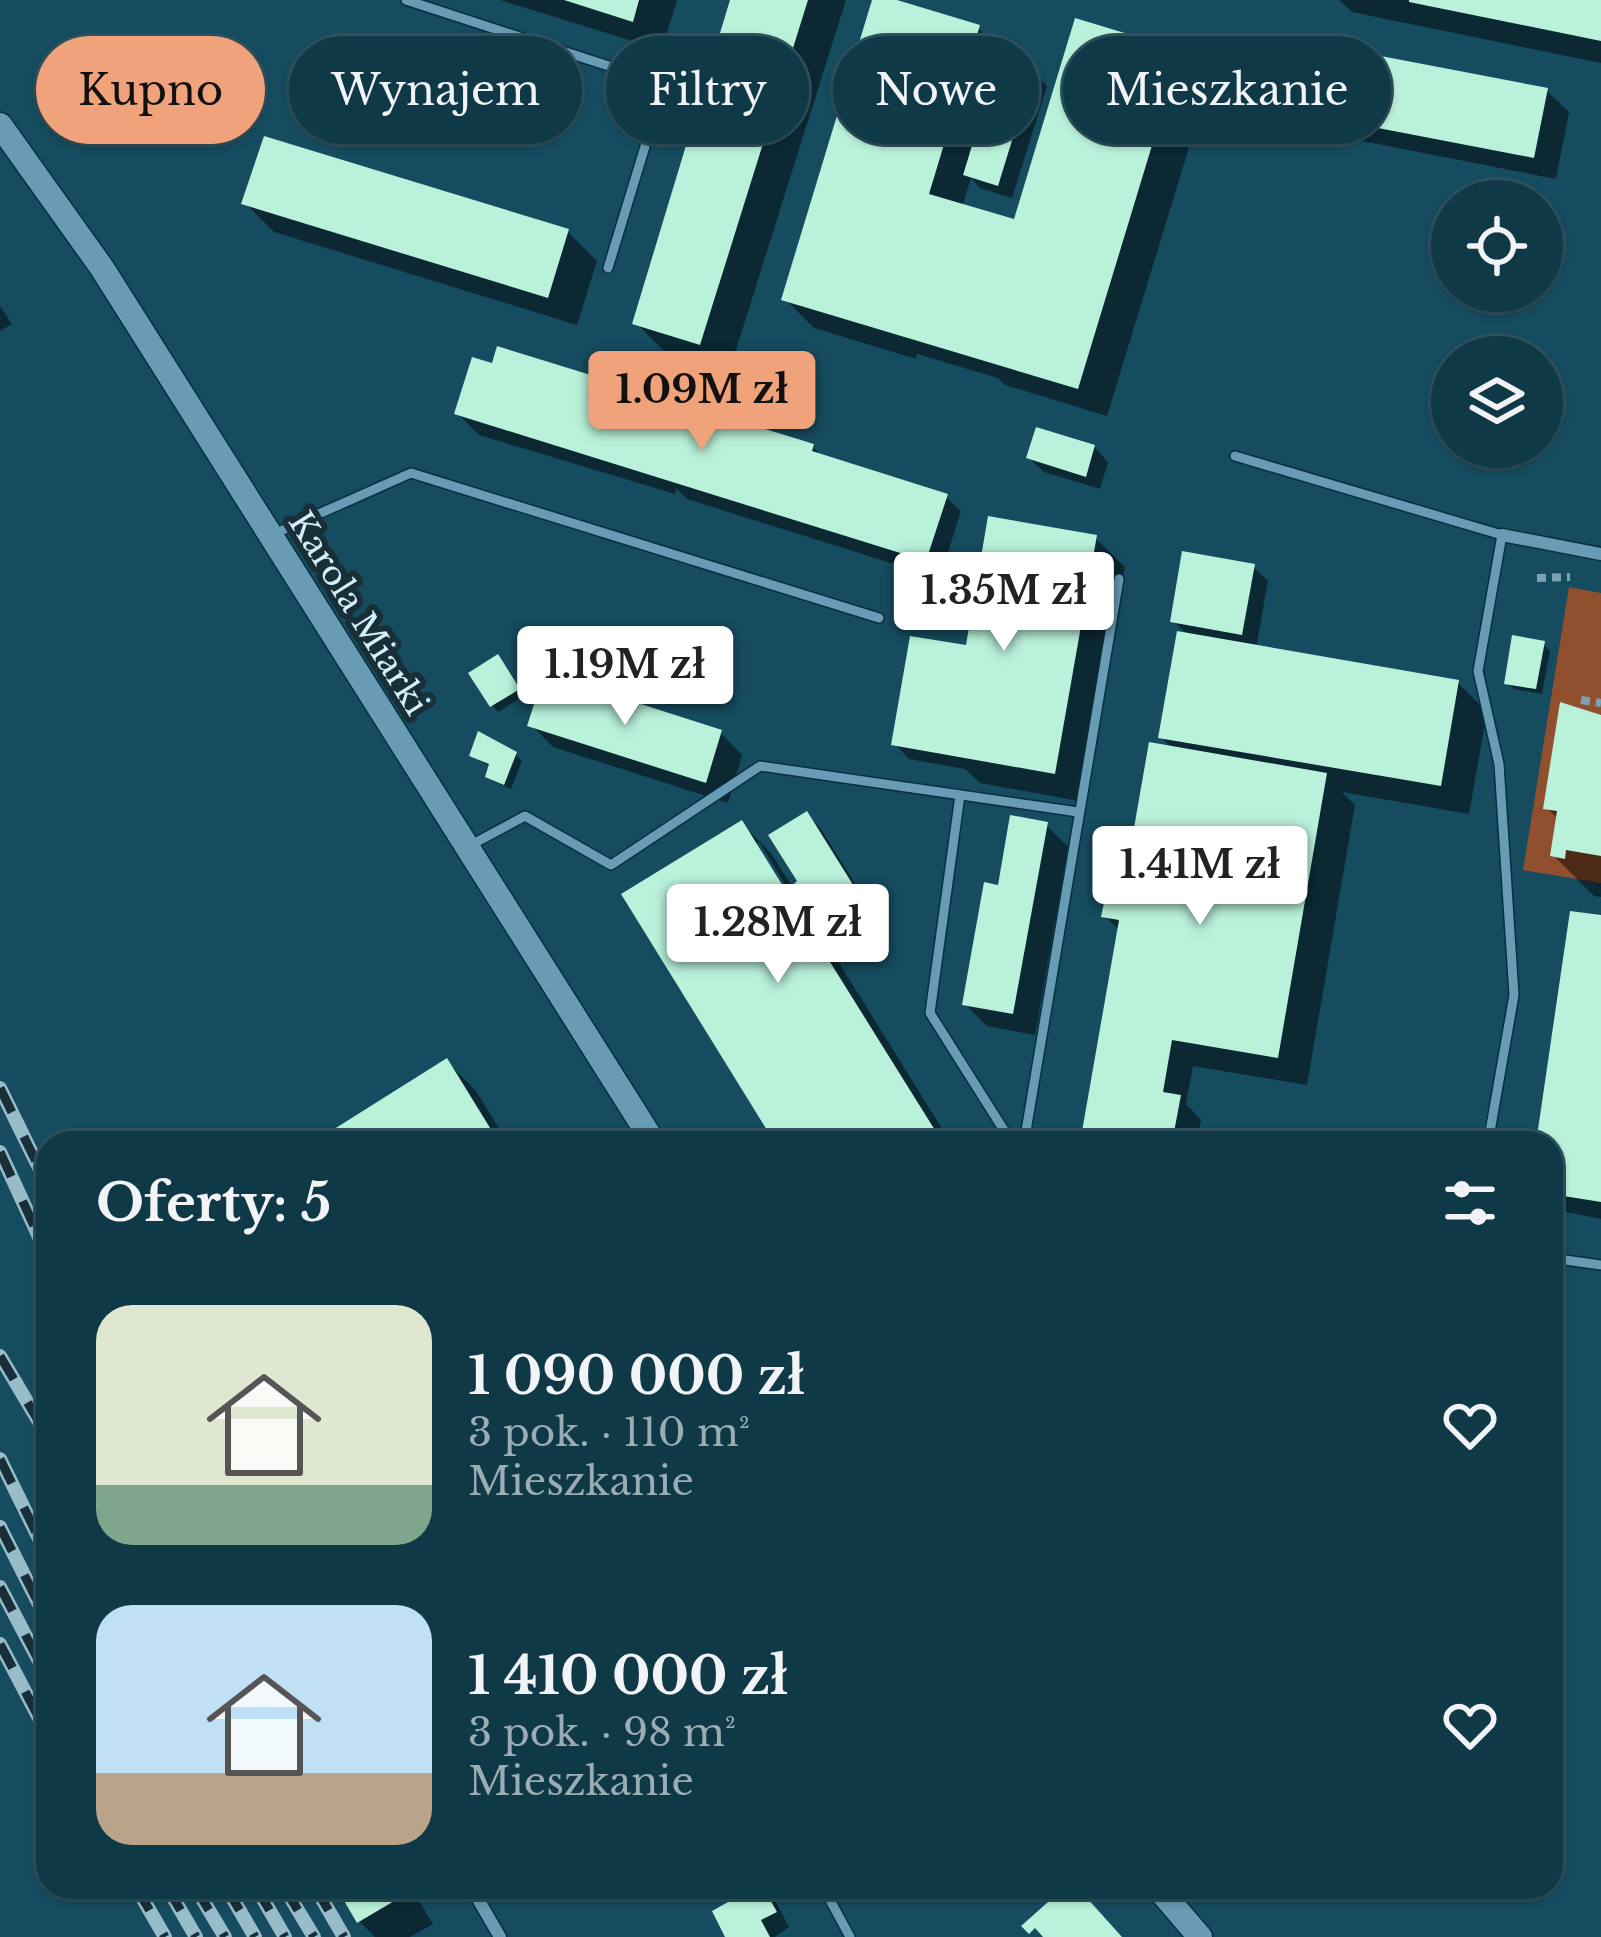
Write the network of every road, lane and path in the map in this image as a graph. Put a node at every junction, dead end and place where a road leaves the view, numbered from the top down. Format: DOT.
graph roads {
  1 [pos="406,0"];
  2 [pos="0,125"];
  3 [pos="608,268"];
  4 [pos="1234,456"];
  5 [pos="271,535"];
  6 [pos="1502,535"];
  7 [pos="1601,554"];
  8 [pos="1537,578"];
  9 [pos="1585,579"];
  10 [pos="1119,580"];
  11 [pos="879,618"];
  12 [pos="1581,700"];
  13 [pos="1601,703"];
  14 [pos="961,795"];
  15 [pos="1078,812"];
  16 [pos="467,848"];
  17 [pos="646,1131"];
  18 [pos="1004,1131"];
  19 [pos="1026,1131"];
  20 [pos="1490,1131"];
  21 [pos="1563,1259"];
  22 [pos="1601,1264"];
  23 [pos="478,1899"];
  24 [pos="830,1899"];
  25 [pos="1167,1899"];
  26 [pos="500,1937"];
  27 [pos="850,1937"];
  28 [pos="1200,1937"];
  1 -- 3 [label="lane"];
  2 -- 5 [label="street, Karola Miarki"];
  4 -- 6 [label="lane"];
  5 -- 11 [label="lane"];
  5 -- 16 [label="street, Karola Miarki"];
  6 -- 7 [label="street"];
  6 -- 20 [label="lane"];
  8 -- 9 [label="path"];
  10 -- 15 [label="lane"];
  12 -- 13 [label="path"];
  14 -- 15 [label="lane"];
  14 -- 16 [label="lane"];
  14 -- 18 [label="lane"];
  15 -- 19 [label="lane"];
  16 -- 17 [label="street, Karola Miarki"];
  21 -- 22 [label="lane"];
  23 -- 26 [label="street"];
  24 -- 27 [label="lane"];
  25 -- 28 [label="street"];
}
